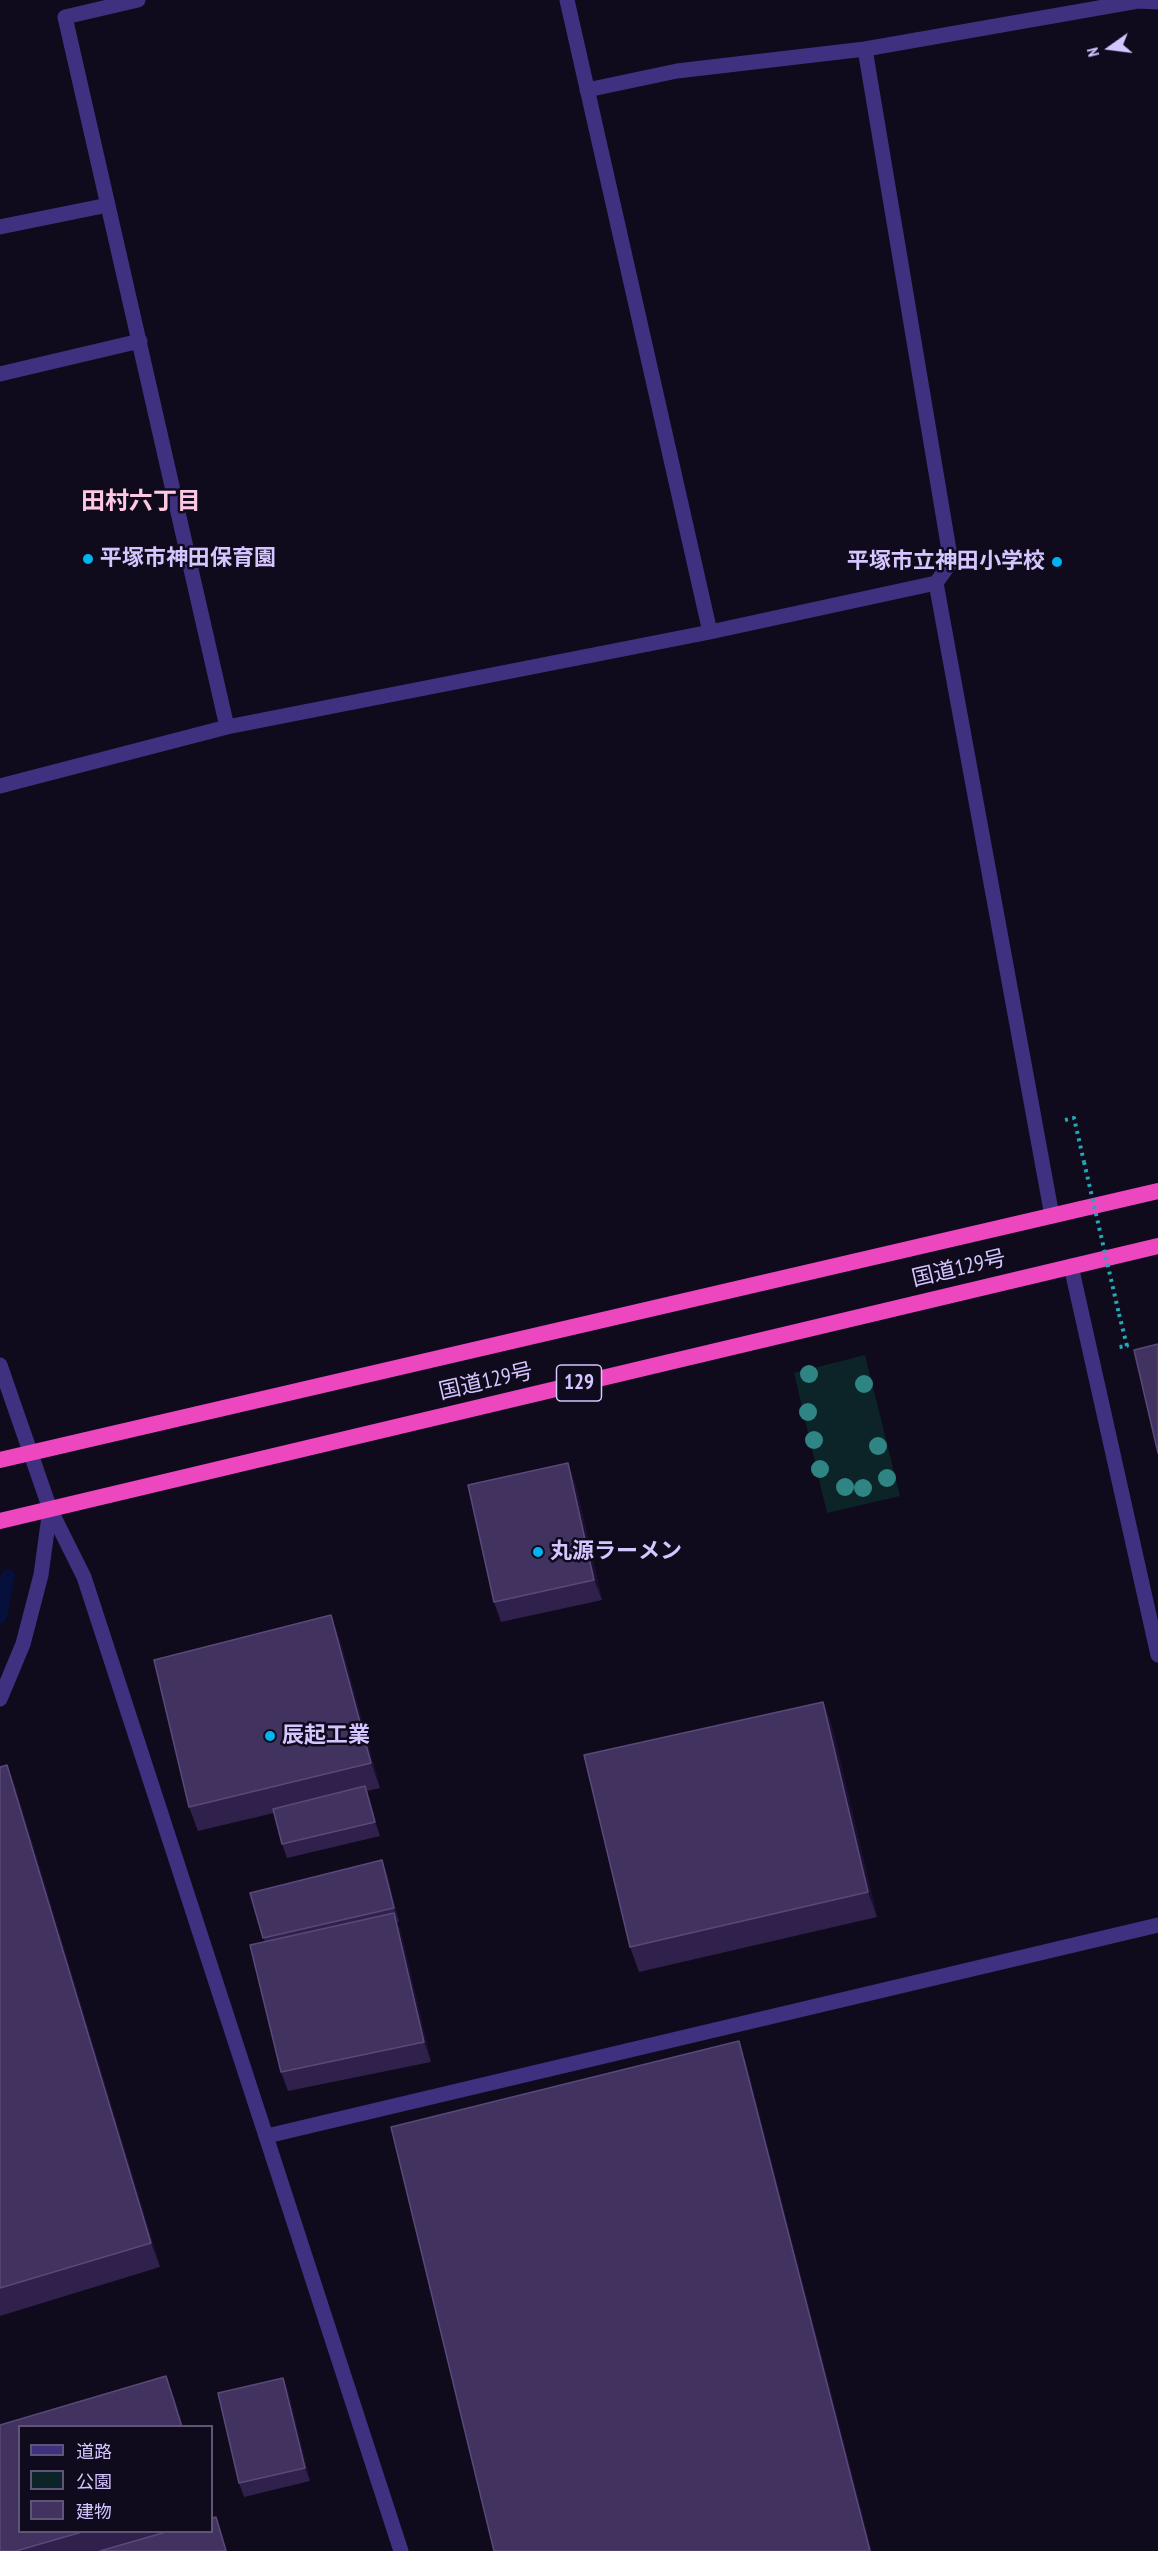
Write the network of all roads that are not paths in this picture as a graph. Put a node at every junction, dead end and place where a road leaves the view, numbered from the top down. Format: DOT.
graph roads {
  1 [pos="138,0"];
  2 [pos="567,0"];
  3 [pos="1158,2"];
  4 [pos="865,49"];
  5 [pos="587,90"];
  6 [pos="108,206"];
  7 [pos="0,227"];
  8 [pos="140,341"];
  9 [pos="0,374"];
  10 [pos="936,583"];
  11 [pos="710,632"];
  12 [pos="227,727"];
  13 [pos="0,786"];
  14 [pos="1158,1191"];
  15 [pos="1052,1216"];
  16 [pos="1158,1246"];
  17 [pos="1071,1266"];
  18 [pos="0,1365"];
  19 [pos="29,1453"];
  20 [pos="0,1460"];
  21 [pos="50,1509"];
  22 [pos="0,1521"];
  23 [pos="1158,1655"];
  24 [pos="0,1699"];
  25 [pos="1158,1925"];
  26 [pos="267,2136"];
  27 [pos="401,2551"];
  1 -- 6 [label="street"];
  2 -- 5 [label="street"];
  3 -- 4 [label="street"];
  4 -- 5 [label="street"];
  4 -- 10 [label="street"];
  5 -- 11 [label="street"];
  6 -- 7 [label="street"];
  6 -- 8 [label="street"];
  8 -- 9 [label="street"];
  8 -- 12 [label="street"];
  10 -- 11 [label="street"];
  10 -- 15 [label="street"];
  11 -- 12 [label="street"];
  12 -- 13 [label="street"];
  14 -- 15 [label="highway, 国道129号 / 129"];
  15 -- 19 [label="highway, 国道129号 / 129"];
  16 -- 17 [label="highway, 国道129号 / 129"];
  17 -- 21 [label="highway, 国道129号 / 129"];
  17 -- 23 [label="street"];
  18 -- 19 [label="street"];
  19 -- 20 [label="highway, 国道129号 / 129"];
  19 -- 21 [label="street"];
  21 -- 22 [label="highway, 国道129号 / 129"];
  21 -- 24 [label="street"];
  21 -- 26 [label="street"];
  25 -- 26 [label="street"];
  26 -- 27 [label="street"];
}
